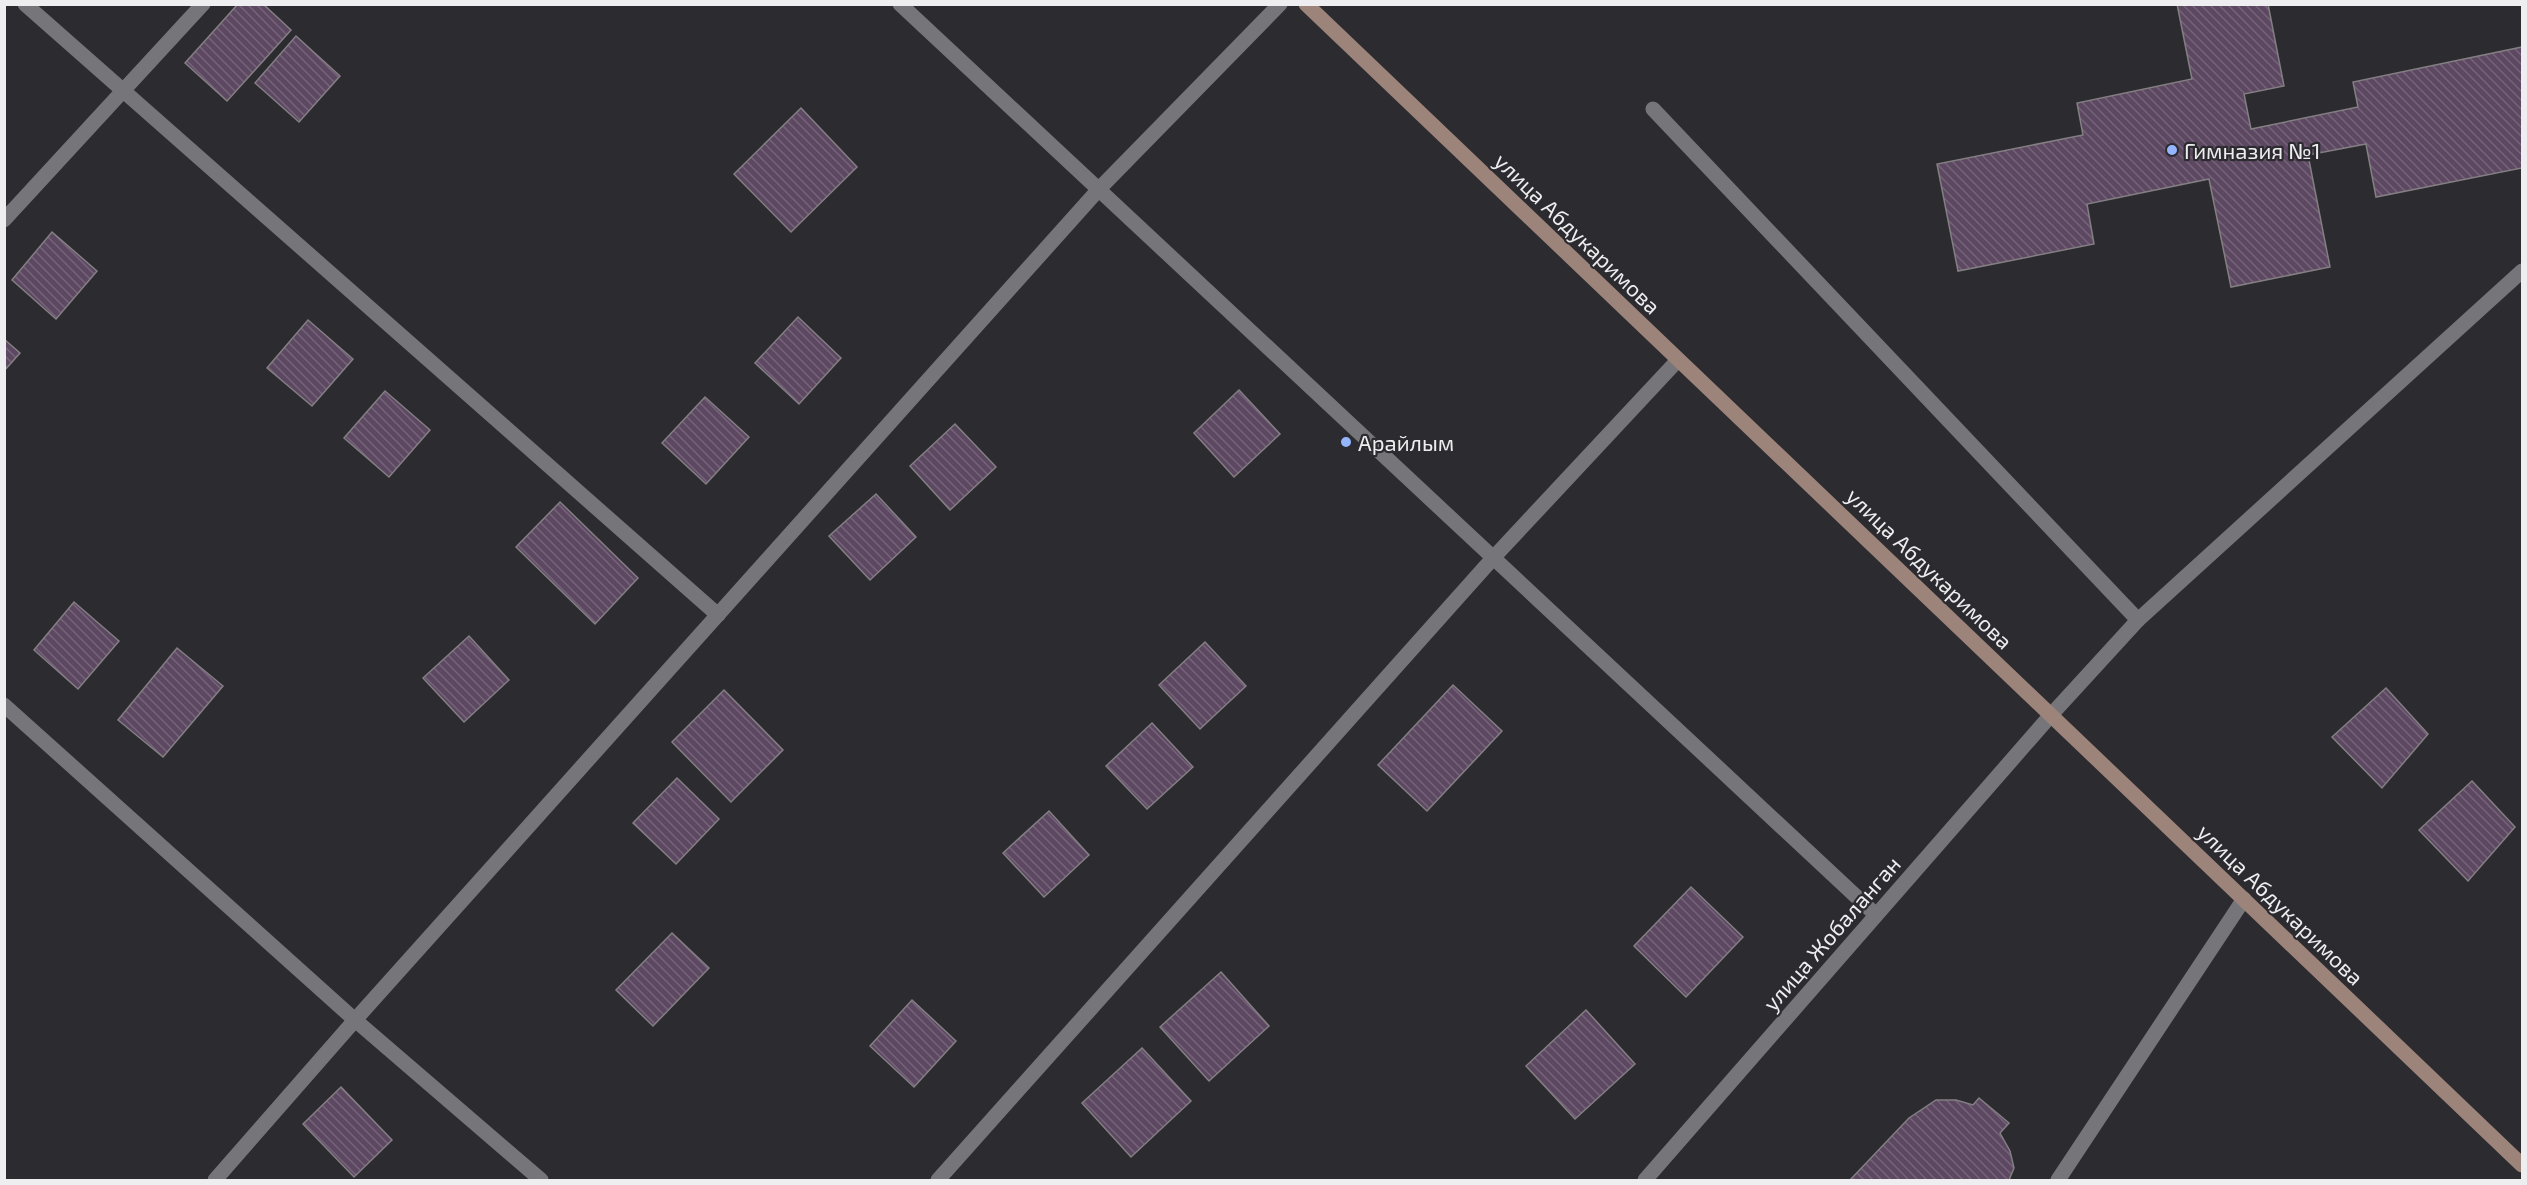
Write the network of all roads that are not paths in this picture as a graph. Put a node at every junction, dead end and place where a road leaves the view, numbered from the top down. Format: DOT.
graph roads {
  1 [pos="25,4"];
  2 [pos="203,4"];
  3 [pos="900,4"];
  4 [pos="1280,4"];
  5 [pos="1306,4"];
  6 [pos="122,92"];
  7 [pos="1653,109"];
  8 [pos="1100,188"];
  9 [pos="4,220"];
  10 [pos="2523,271"];
  11 [pos="1678,360"];
  12 [pos="1494,557"];
  13 [pos="718,615"];
  14 [pos="2138,620"];
  15 [pos="4,705"];
  16 [pos="2051,715"];
  17 [pos="2244,899"];
  18 [pos="1876,915"];
  19 [pos="355,1020"];
  20 [pos="2523,1165"];
  21 [pos="215,1180"];
  22 [pos="541,1180"];
  23 [pos="938,1180"];
  24 [pos="1645,1180"];
  25 [pos="2058,1180"];
  1 -- 6 [label="street"];
  2 -- 6 [label="street"];
  3 -- 8 [label="street"];
  4 -- 8 [label="street"];
  5 -- 11 [label="main road, улица Абдукаримова"];
  6 -- 9 [label="street"];
  6 -- 13 [label="street"];
  7 -- 14 [label="street"];
  8 -- 12 [label="street"];
  8 -- 13 [label="street"];
  10 -- 14 [label="street, улица Жобаланган"];
  11 -- 12 [label="street"];
  11 -- 16 [label="main road, улица Абдукаримова"];
  12 -- 18 [label="street"];
  12 -- 23 [label="street"];
  13 -- 19 [label="street"];
  14 -- 16 [label="street, улица Жобаланган"];
  15 -- 19 [label="street"];
  16 -- 17 [label="main road, улица Абдукаримова"];
  16 -- 18 [label="street, улица Жобаланган"];
  17 -- 20 [label="main road, улица Абдукаримова"];
  17 -- 25 [label="street"];
  18 -- 24 [label="street, улица Жобаланган"];
  19 -- 21 [label="street"];
  19 -- 22 [label="street"];
}
